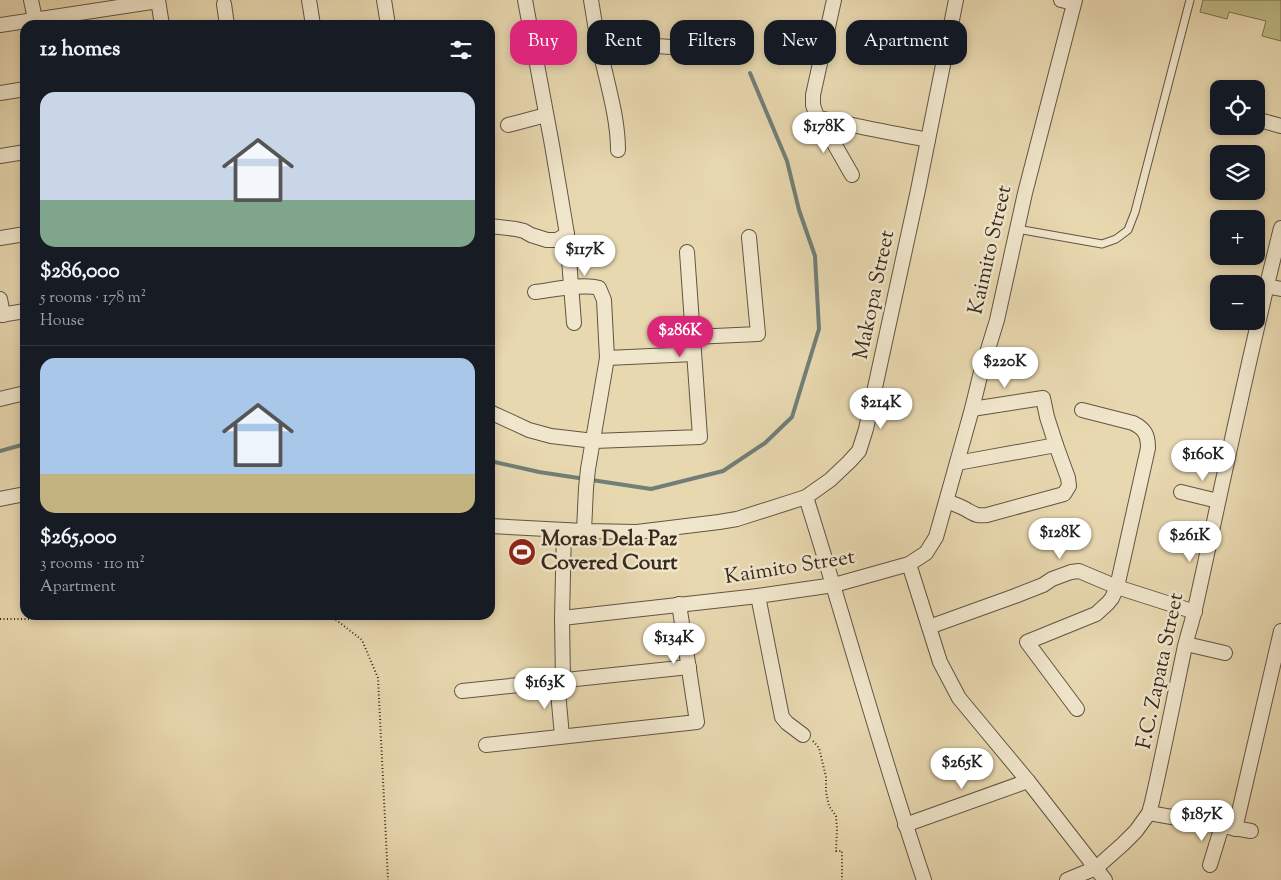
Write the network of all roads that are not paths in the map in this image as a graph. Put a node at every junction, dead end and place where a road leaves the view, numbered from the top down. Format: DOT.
graph roads {
  1 [pos="31,0"];
  2 [pos="158,0"];
  3 [pos="309,0"];
  4 [pos="384,0"];
  5 [pos="525,0"];
  6 [pos="592,0"];
  7 [pos="834,0"];
  8 [pos="956,0"];
  9 [pos="1190,0"];
  10 [pos="1070,1"];
  11 [pos="224,4"];
  12 [pos="35,19"];
  13 [pos="29,20"];
  14 [pos="161,20"];
  15 [pos="226,20"];
  16 [pos="312,20"];
  17 [pos="387,20"];
  18 [pos="595,20"];
  19 [pos="20,22"];
  20 [pos="0,25"];
  21 [pos="603,65"];
  22 [pos="20,90"];
  23 [pos="0,92"];
  24 [pos="546,115"];
  25 [pos="823,120"];
  26 [pos="1265,122"];
  27 [pos="508,124"];
  28 [pos="1281,126"];
  29 [pos="928,140"];
  30 [pos="618,150"];
  31 [pos="20,153"];
  32 [pos="0,156"];
  33 [pos="852,174"];
  34 [pos="495,227"];
  35 [pos="1281,228"];
  36 [pos="1017,229"];
  37 [pos="567,234"];
  38 [pos="20,235"];
  39 [pos="0,238"];
  40 [pos="750,238"];
  41 [pos="687,252"];
  42 [pos="1266,286"];
  43 [pos="572,287"];
  44 [pos="1281,289"];
  45 [pos="535,292"];
  46 [pos="0,299"];
  47 [pos="20,312"];
  48 [pos="1,315"];
  49 [pos="574,323"];
  50 [pos="693,337"];
  51 [pos="694,354"];
  52 [pos="607,358"];
  53 [pos="20,394"];
  54 [pos="0,399"];
  55 [pos="972,409"];
  56 [pos="1082,410"];
  57 [pos="495,414"];
  58 [pos="594,441"];
  59 [pos="1056,445"];
  60 [pos="957,463"];
  61 [pos="1181,492"];
  62 [pos="20,495"];
  63 [pos="806,497"];
  64 [pos="0,499"];
  65 [pos="946,501"];
  66 [pos="1218,501"];
  67 [pos="495,526"];
  68 [pos="564,530"];
  69 [pos="584,532"];
  70 [pos="909,564"];
  71 [pos="834,585"];
  72 [pos="1117,587"];
  73 [pos="758,596"];
  74 [pos="679,604"];
  75 [pos="1194,612"];
  76 [pos="562,618"];
  77 [pos="929,627"];
  78 [pos="1281,631"];
  79 [pos="1186,644"];
  80 [pos="1279,649"];
  81 [pos="1225,653"];
  82 [pos="689,667"];
  83 [pos="560,681"];
  84 [pos="462,691"];
  85 [pos="1077,709"];
  86 [pos="803,735"];
  87 [pos="562,736"];
  88 [pos="486,745"];
  89 [pos="1028,781"];
  90 [pos="1149,813"];
  91 [pos="906,825"];
  92 [pos="1229,827"];
  93 [pos="1250,831"];
  94 [pos="1210,865"];
  95 [pos="1096,868"];
  96 [pos="924,880"];
  97 [pos="1067,880"];
  98 [pos="1105,880"];
  1 -- 12 [label="street"];
  2 -- 12 [label="street"];
  2 -- 14 [label="street"];
  3 -- 16 [label="street"];
  4 -- 17 [label="street"];
  5 -- 24 [label="street"];
  6 -- 18 [label="street"];
  7 -- 25 [label="street"];
  8 -- 29 [label="street, Makopa Street"];
  9 -- 36 [label="lane"];
  10 -- 36 [label="street, Kaimito Street"];
  11 -- 15 [label="street"];
  12 -- 13 [label="street"];
  19 -- 20 [label="street"];
  21 -- 30 [label="street"];
  22 -- 23 [label="street"];
  24 -- 27 [label="street"];
  24 -- 37 [label="street"];
  25 -- 29 [label="street"];
  25 -- 33 [label="street"];
  26 -- 28 [label="street"];
  29 -- 63 [label="street, Makopa Street"];
  31 -- 32 [label="street"];
  34 -- 37 [label="street"];
  35 -- 42 [label="street, F.C. Zapata Street"];
  36 -- 55 [label="street, Kaimito Street"];
  37 -- 43 [label="street"];
  38 -- 39 [label="street"];
  40 -- 50 [label="street"];
  41 -- 50 [label="street"];
  42 -- 44 [label="street"];
  42 -- 66 [label="street, F.C. Zapata Street"];
  43 -- 45 [label="street"];
  43 -- 49 [label="street"];
  43 -- 52 [label="street"];
  46 -- 48 [label="street"];
  47 -- 48 [label="street"];
  50 -- 51 [label="street"];
  51 -- 52 [label="street"];
  51 -- 58 [label="street"];
  52 -- 58 [label="street"];
  53 -- 54 [label="street"];
  55 -- 59 [label="street"];
  55 -- 60 [label="street, Kaimito Street"];
  56 -- 72 [label="street"];
  57 -- 58 [label="street"];
  58 -- 69 [label="street"];
  59 -- 60 [label="street"];
  59 -- 65 [label="street"];
  60 -- 65 [label="street, Kaimito Street"];
  61 -- 66 [label="street"];
  62 -- 64 [label="street"];
  63 -- 69 [label="street, Makopa Street"];
  63 -- 71 [label="street"];
  65 -- 70 [label="street, Kaimito Street"];
  66 -- 75 [label="street, F.C. Zapata Street"];
  67 -- 68 [label="street, Makopa Street"];
  68 -- 69 [label="street, Makopa Street"];
  68 -- 76 [label="street"];
  70 -- 71 [label="street, Kaimito Street"];
  70 -- 77 [label="street"];
  71 -- 73 [label="street, Kaimito Street"];
  71 -- 91 [label="street"];
  72 -- 75 [label="street"];
  72 -- 77 [label="street"];
  72 -- 85 [label="street"];
  73 -- 74 [label="street, Kaimito Street"];
  73 -- 86 [label="street"];
  74 -- 76 [label="street, Kaimito Street"];
  74 -- 82 [label="street"];
  75 -- 79 [label="street, F.C. Zapata Street"];
  76 -- 83 [label="street"];
  77 -- 89 [label="street"];
  78 -- 80 [label="street"];
  79 -- 81 [label="street"];
  79 -- 90 [label="street, F.C. Zapata Street"];
  80 -- 92 [label="street"];
  82 -- 83 [label="street"];
  82 -- 87 [label="street"];
  83 -- 84 [label="street"];
  83 -- 87 [label="street"];
  87 -- 88 [label="street"];
  89 -- 91 [label="street"];
  89 -- 95 [label="street"];
  90 -- 92 [label="street"];
  90 -- 95 [label="street, F.C. Zapata Street"];
  91 -- 96 [label="street"];
  92 -- 93 [label="street"];
  92 -- 94 [label="street"];
  95 -- 97 [label="street, F.C. Zapata Street"];
  95 -- 98 [label="street"];
}
